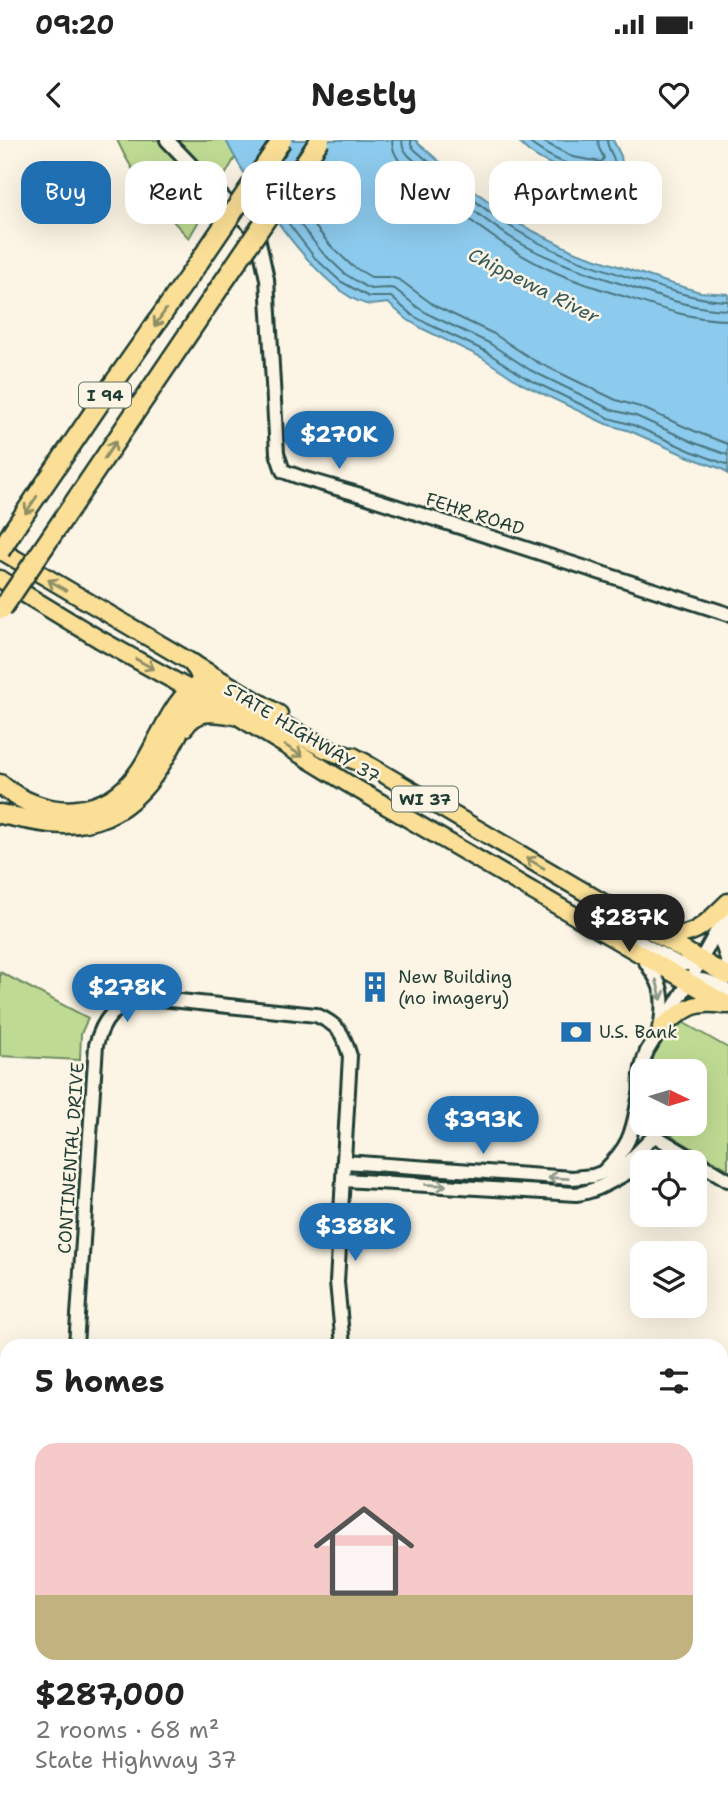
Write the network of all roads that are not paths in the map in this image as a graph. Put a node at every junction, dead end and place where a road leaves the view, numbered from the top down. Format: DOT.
graph roads {
  1 [pos="167,140"];
  2 [pos="282,140"];
  3 [pos="320,140"];
  4 [pos="0,551"];
  5 [pos="0,579"];
  6 [pos="1,610"];
  7 [pos="728,614"];
  8 [pos="192,664"];
  9 [pos="197,690"];
  10 [pos="236,715"];
  11 [pos="166,753"];
  12 [pos="364,763"];
  13 [pos="0,784"];
  14 [pos="0,814"];
  15 [pos="556,906"];
  16 [pos="727,909"];
  17 [pos="657,935"];
  18 [pos="643,956"];
  19 [pos="701,960"];
  20 [pos="728,962"];
  21 [pos="728,976"];
  22 [pos="689,982"];
  23 [pos="728,991"];
  24 [pos="728,1005"];
  25 [pos="661,1027"];
  26 [pos="645,1059"];
  27 [pos="630,1136"];
  28 [pos="647,1136"];
  29 [pos="661,1136"];
  30 [pos="679,1150"];
  31 [pos="345,1162"];
  32 [pos="630,1170"];
  33 [pos="707,1170"];
  34 [pos="606,1177"];
  35 [pos="344,1180"];
  36 [pos="728,1180"];
  37 [pos="76,1339"];
  38 [pos="342,1339"];
  1 -- 7 [label="street, FEHR ROAD"];
  2 -- 4 [label="highway, I 94, one-way, bridge"];
  6 -- 3 [label="highway, I 94, one-way, bridge"];
  8 -- 4 [label="main road, STATE HIGHWAY 37 / WI 37, one-way"];
  5 -- 9 [label="main road, STATE HIGHWAY 37 / WI 37, one-way"];
  8 -- 9 [label="highway"];
  8 -- 12 [label="main road, STATE HIGHWAY 37 / WI 37"];
  9 -- 10 [label="main road, STATE HIGHWAY 37 / WI 37"];
  9 -- 11 [label="highway"];
  9 -- 12 [label="highway"];
  9 -- 13 [label="highway"];
  10 -- 11 [label="highway"];
  10 -- 15 [label="main road, STATE HIGHWAY 37 / WI 37, one-way"];
  11 -- 14 [label="highway"];
  17 -- 12 [label="main road, STATE HIGHWAY 37 / WI 37, one-way"];
  15 -- 18 [label="main road, STATE HIGHWAY 37 / WI 37"];
  15 -- 19 [label="street"];
  16 -- 17 [label="main road"];
  16 -- 19 [label="street"];
  16 -- 20 [label="street"];
  17 -- 19 [label="main road, STATE HIGHWAY 37 / WI 37"];
  18 -- 22 [label="main road, STATE HIGHWAY 37 / WI 37"];
  18 -- 25 [label="street, one-way"];
  19 -- 21 [label="main road, STATE HIGHWAY 37 / WI 37"];
  19 -- 22 [label="street"];
  22 -- 23 [label="street"];
  22 -- 24 [label="main road, STATE HIGHWAY 37 / WI 37"];
  22 -- 25 [label="street"];
  24 -- 25 [label="main road"];
  25 -- 26 [label="street"];
  27 -- 34 [label="street"];
  28 -- 34 [label="street"];
  29 -- 30 [label="street"];
  34 -- 31 [label="street, one-way"];
  31 -- 35 [label="street"];
  31 -- 37 [label="street, CONTINENTAL DRIVE"];
  32 -- 34 [label="street"];
  33 -- 36 [label="street"];
  35 -- 34 [label="street, one-way"];
  35 -- 38 [label="street"];
}
